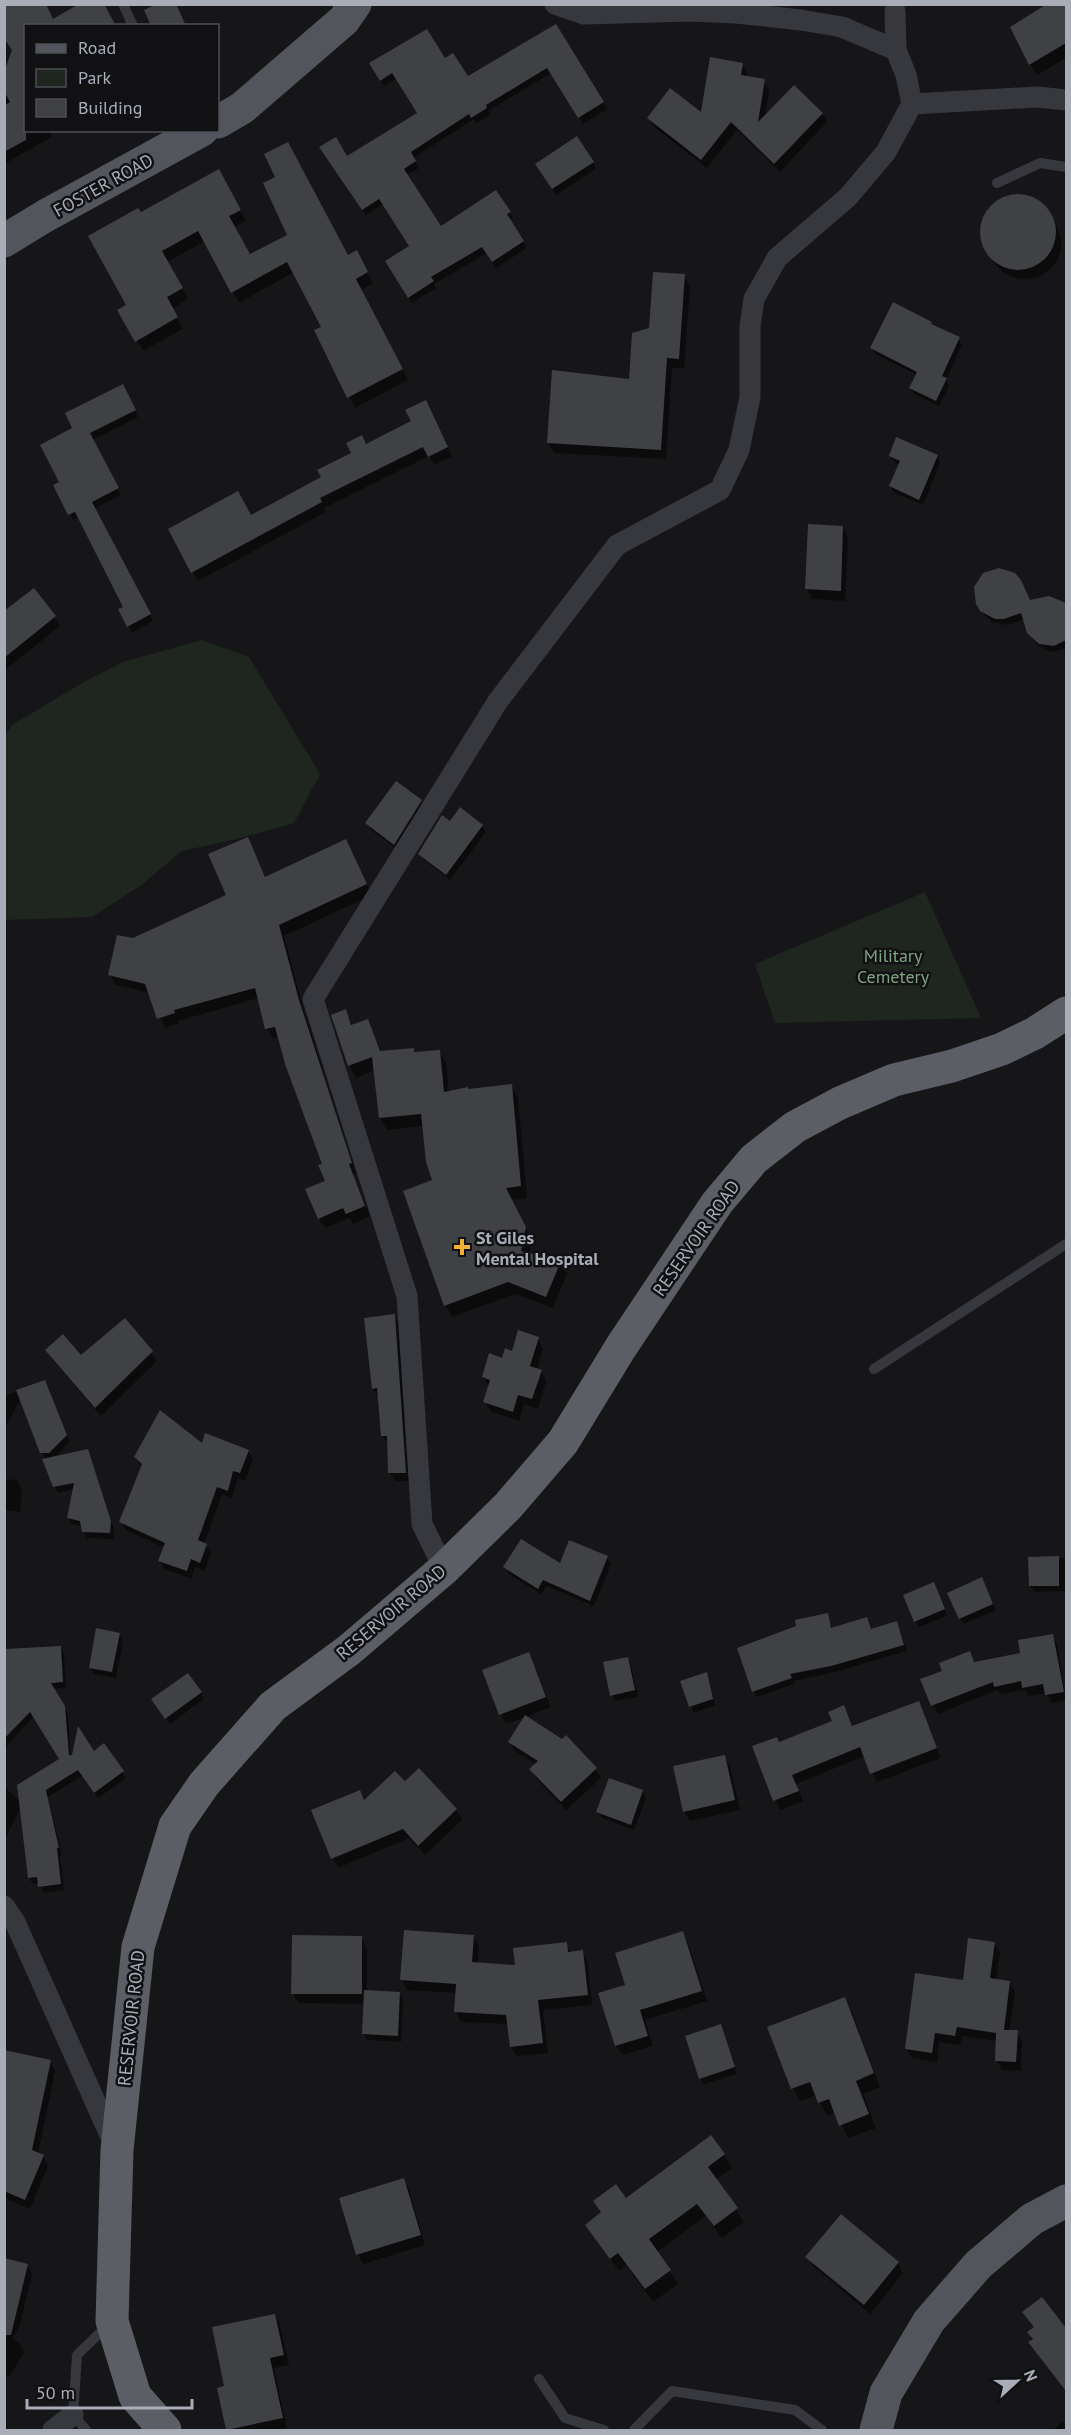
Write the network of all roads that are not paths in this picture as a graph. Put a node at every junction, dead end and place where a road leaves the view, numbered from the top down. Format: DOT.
graph roads {
  1 [pos="123,4"];
  2 [pos="355,4"];
  3 [pos="555,4"];
  4 [pos="895,11"];
  5 [pos="132,24"];
  6 [pos="896,50"];
  7 [pos="1066,100"];
  8 [pos="912,104"];
  9 [pos="219,121"];
  10 [pos="189,134"];
  11 [pos="1066,167"];
  12 [pos="997,183"];
  13 [pos="4,241"];
  14 [pos="1066,1013"];
  15 [pos="1066,1244"];
  16 [pos="874,1369"];
  17 [pos="444,1569"];
  18 [pos="4,1906"];
  19 [pos="117,2150"];
  20 [pos="1066,2201"];
  21 [pos="112,2321"];
  22 [pos="539,2379"];
  23 [pos="79,2423"];
  24 [pos="53,2430"];
  25 [pos="165,2430"];
  26 [pos="604,2430"];
  27 [pos="634,2430"];
  28 [pos="822,2430"];
  29 [pos="876,2430"];
  1 -- 5 [label="lane"];
  2 -- 9 [label="main road"];
  3 -- 6 [label="street"];
  4 -- 6 [label="street"];
  6 -- 8 [label="street"];
  7 -- 8 [label="street"];
  8 -- 17 [label="street"];
  10 -- 13 [label="main road, FOSTER ROAD"];
  11 -- 12 [label="lane"];
  14 -- 17 [label="highway, RESERVOIR ROAD"];
  15 -- 16 [label="lane"];
  17 -- 19 [label="highway, RESERVOIR ROAD"];
  18 -- 19 [label="street"];
  19 -- 21 [label="highway, RESERVOIR ROAD"];
  20 -- 29 [label="main road"];
  21 -- 23 [label="lane"];
  21 -- 25 [label="highway, RESERVOIR ROAD"];
  22 -- 26 [label="lane"];
  23 -- 24 [label="street"];
  27 -- 28 [label="lane"];
}
